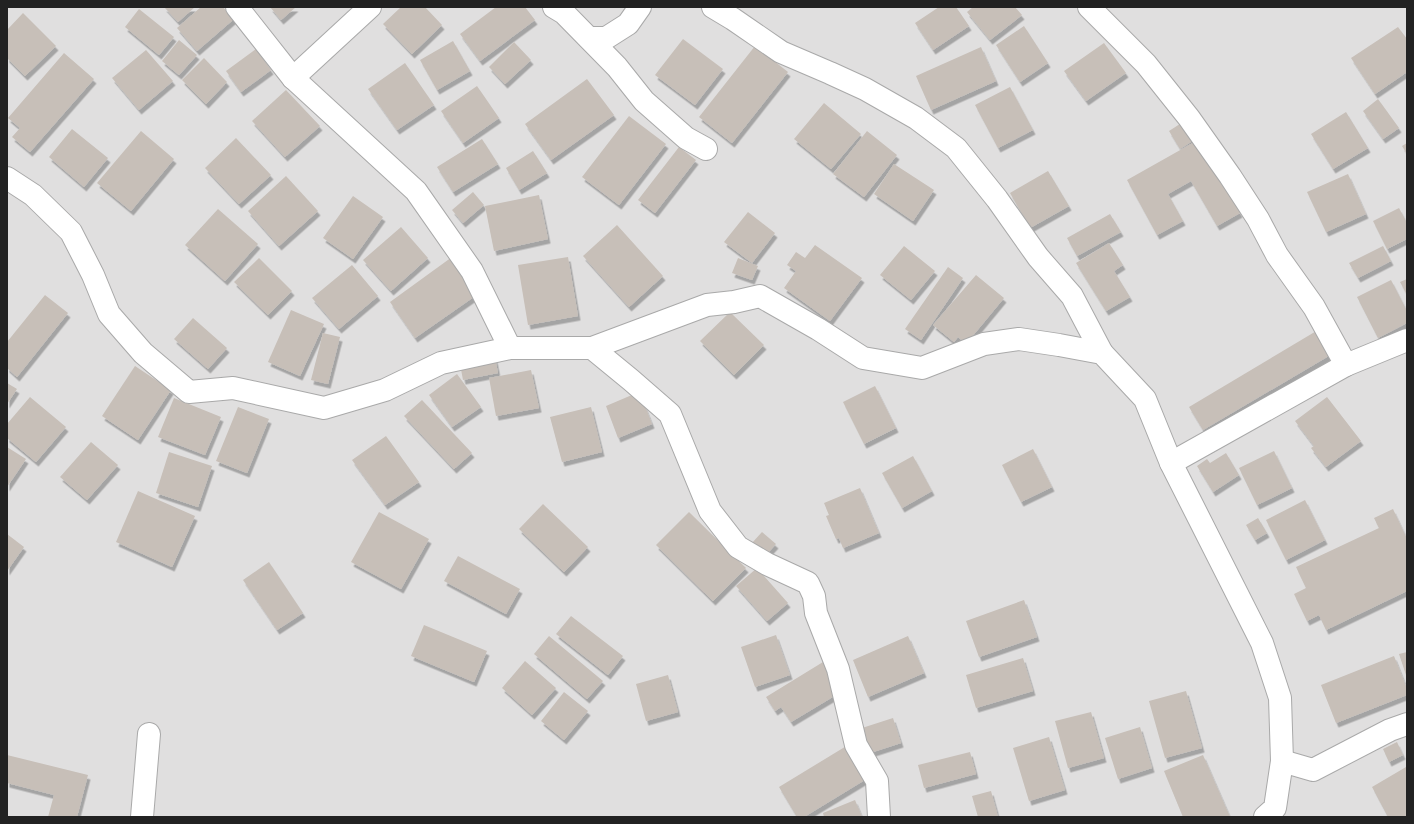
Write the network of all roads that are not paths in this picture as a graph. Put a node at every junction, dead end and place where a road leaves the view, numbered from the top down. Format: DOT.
graph roads {
  1 [pos="237,7"];
  2 [pos="370,7"];
  3 [pos="554,7"];
  4 [pos="640,7"];
  5 [pos="713,7"];
  6 [pos="1089,7"];
  7 [pos="589,38"];
  8 [pos="293,78"];
  9 [pos="706,150"];
  10 [pos="7,178"];
  11 [pos="1407,340"];
  12 [pos="510,348"];
  13 [pos="592,348"];
  14 [pos="1102,353"];
  15 [pos="1346,365"];
  16 [pos="1171,463"];
  17 [pos="1407,724"];
  18 [pos="149,734"];
  19 [pos="1282,761"];
  20 [pos="142,817"];
  21 [pos="879,817"];
  22 [pos="1265,817"];
  1 -- 8 [label="street"];
  2 -- 8 [label="street"];
  3 -- 7 [label="street"];
  4 -- 7 [label="street"];
  5 -- 14 [label="street"];
  6 -- 15 [label="street"];
  7 -- 9 [label="street"];
  8 -- 12 [label="street"];
  10 -- 12 [label="street"];
  11 -- 15 [label="street"];
  12 -- 13 [label="street"];
  13 -- 14 [label="street"];
  13 -- 21 [label="street"];
  14 -- 16 [label="street"];
  15 -- 16 [label="street"];
  16 -- 19 [label="street"];
  17 -- 19 [label="street"];
  18 -- 20 [label="street"];
  19 -- 22 [label="street"];
}
